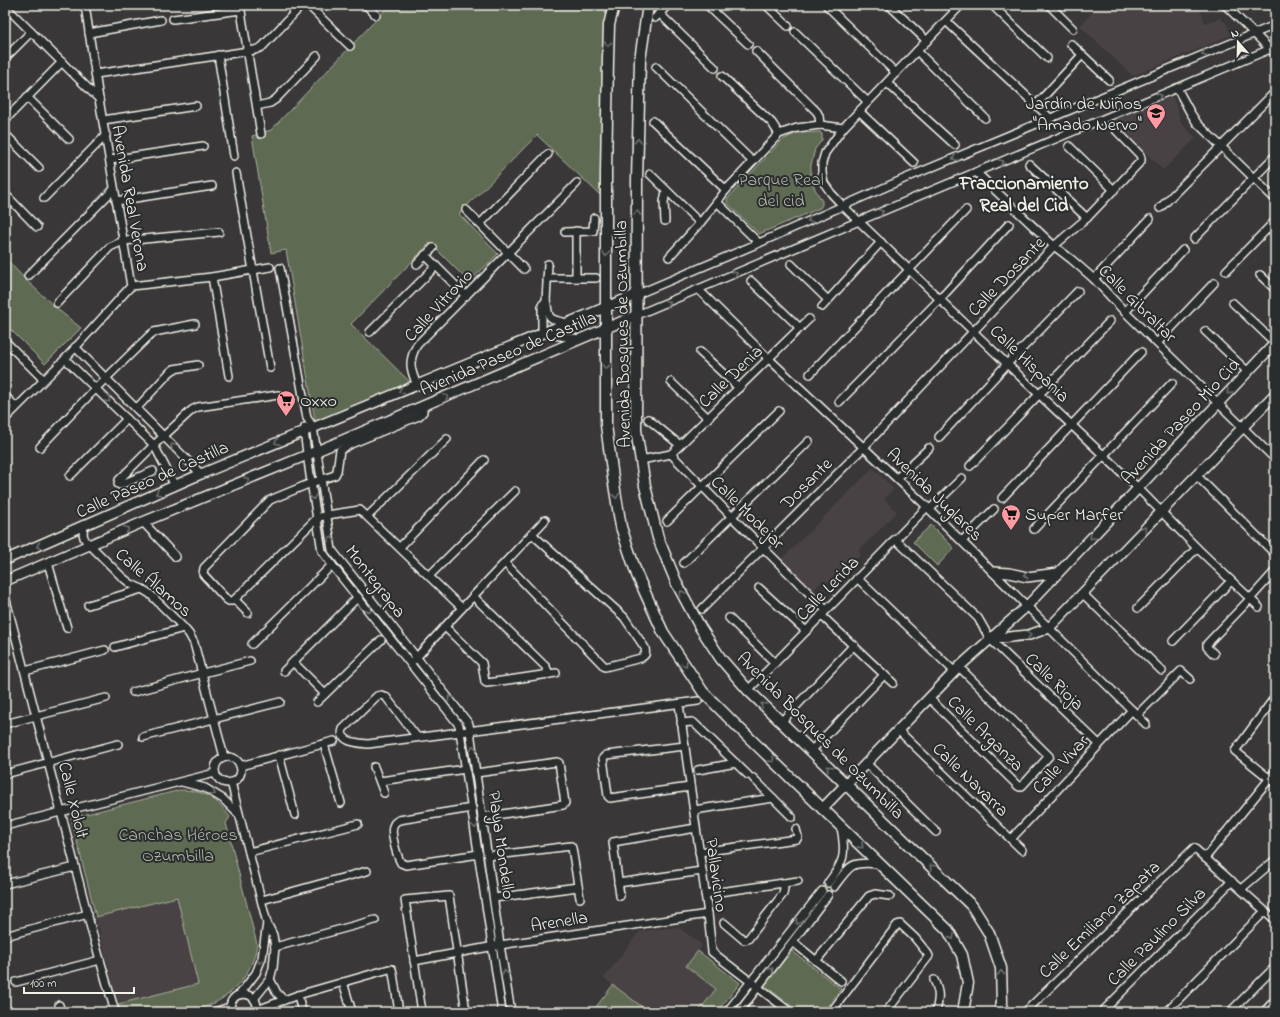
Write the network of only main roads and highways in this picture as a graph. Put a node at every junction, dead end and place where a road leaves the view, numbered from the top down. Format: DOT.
graph roads {
  1 [pos="614,5"];
  2 [pos="648,5"];
  3 [pos="963,1012"];
  4 [pos="1000,1012"];
  1 -- 3 [label="main road, Avenida Bosques de Ozumbilla, one-way"];
  4 -- 2 [label="main road, Avenida Bosques de Ozumbilla, one-way"];
}
